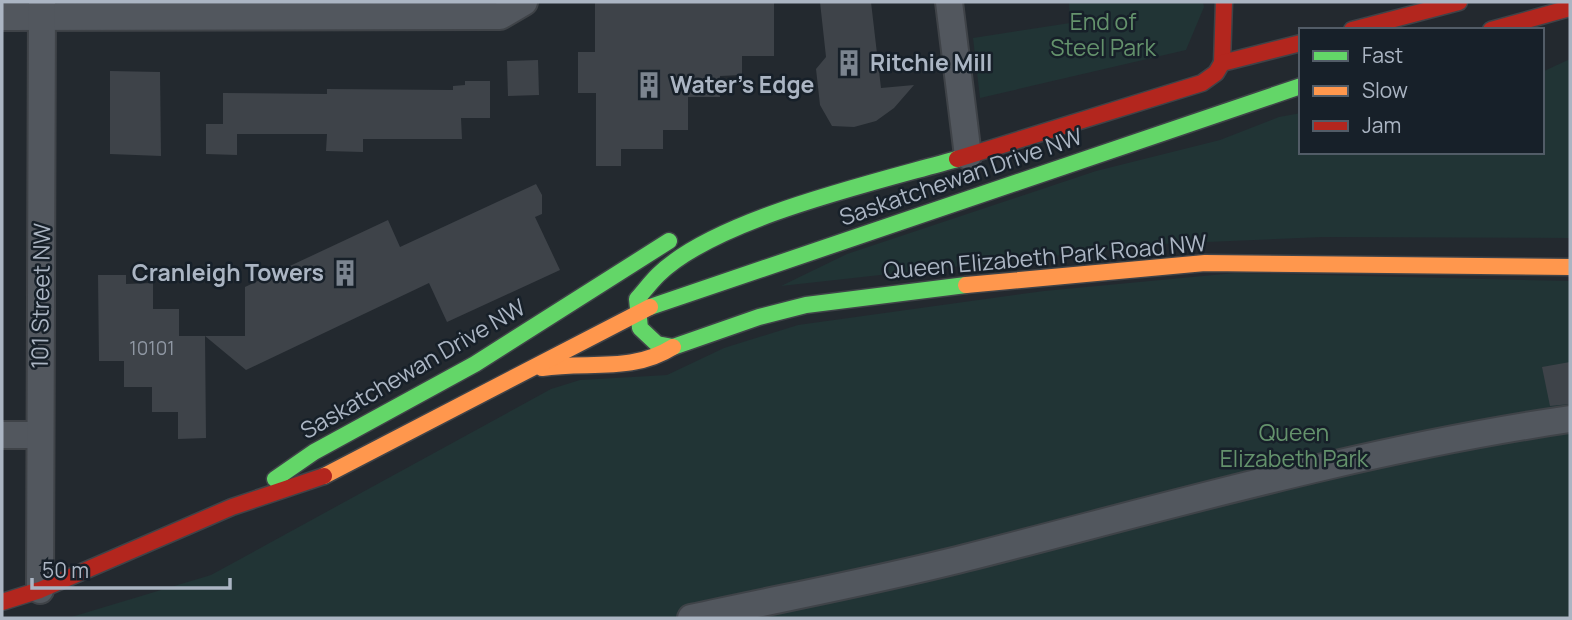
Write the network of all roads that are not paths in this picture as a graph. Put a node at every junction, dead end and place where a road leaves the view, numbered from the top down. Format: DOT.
graph roads {
  1 [pos="524,2"];
  2 [pos="948,2"];
  3 [pos="1224,2"];
  4 [pos="1459,2"];
  5 [pos="1570,8"];
  6 [pos="42,9"];
  7 [pos="2,17"];
  8 [pos="1360,28"];
  9 [pos="1498,28"];
  10 [pos="1299,44"];
  11 [pos="1222,63"];
  12 [pos="1261,68"];
  13 [pos="1299,87"];
  14 [pos="968,156"];
  15 [pos="773,214"];
  16 [pos="1570,267"];
  17 [pos="636,312"];
  18 [pos="673,347"];
  19 [pos="519,373"];
  20 [pos="1570,419"];
  21 [pos="2,435"];
  22 [pos="40,435"];
  23 [pos="232,508"];
  24 [pos="40,590"];
  25 [pos="2,602"];
  26 [pos="691,618"];
  1 -- 6 [label="street"];
  2 -- 14 [label="street"];
  3 -- 11 [label="main road"];
  4 -- 8 [label="main road"];
  5 -- 9 [label="main road"];
  6 -- 7 [label="street"];
  6 -- 22 [label="street, 101 Street NW"];
  10 -- 11 [label="main road, Saskatchewan Drive NW"];
  11 -- 12 [label="main road"];
  11 -- 14 [label="main road, Saskatchewan Drive NW"];
  13 -- 17 [label="main road, Saskatchewan Drive NW"];
  14 -- 15 [label="main road, Saskatchewan Drive NW"];
  15 -- 17 [label="main road, Saskatchewan Drive NW"];
  15 -- 23 [label="main road, Saskatchewan Drive NW"];
  16 -- 18 [label="main road, Queen Elizabeth Park Road NW"];
  17 -- 18 [label="main road"];
  17 -- 19 [label="main road, Saskatchewan Drive NW"];
  18 -- 19 [label="main road, Queen Elizabeth Park Road NW"];
  19 -- 23 [label="main road, Saskatchewan Drive NW"];
  20 -- 26 [label="street"];
  21 -- 22 [label="street"];
  22 -- 24 [label="street, 101 Street NW"];
  23 -- 24 [label="main road, Saskatchewan Drive NW"];
  24 -- 25 [label="main road, Saskatchewan Drive NW"];
}
